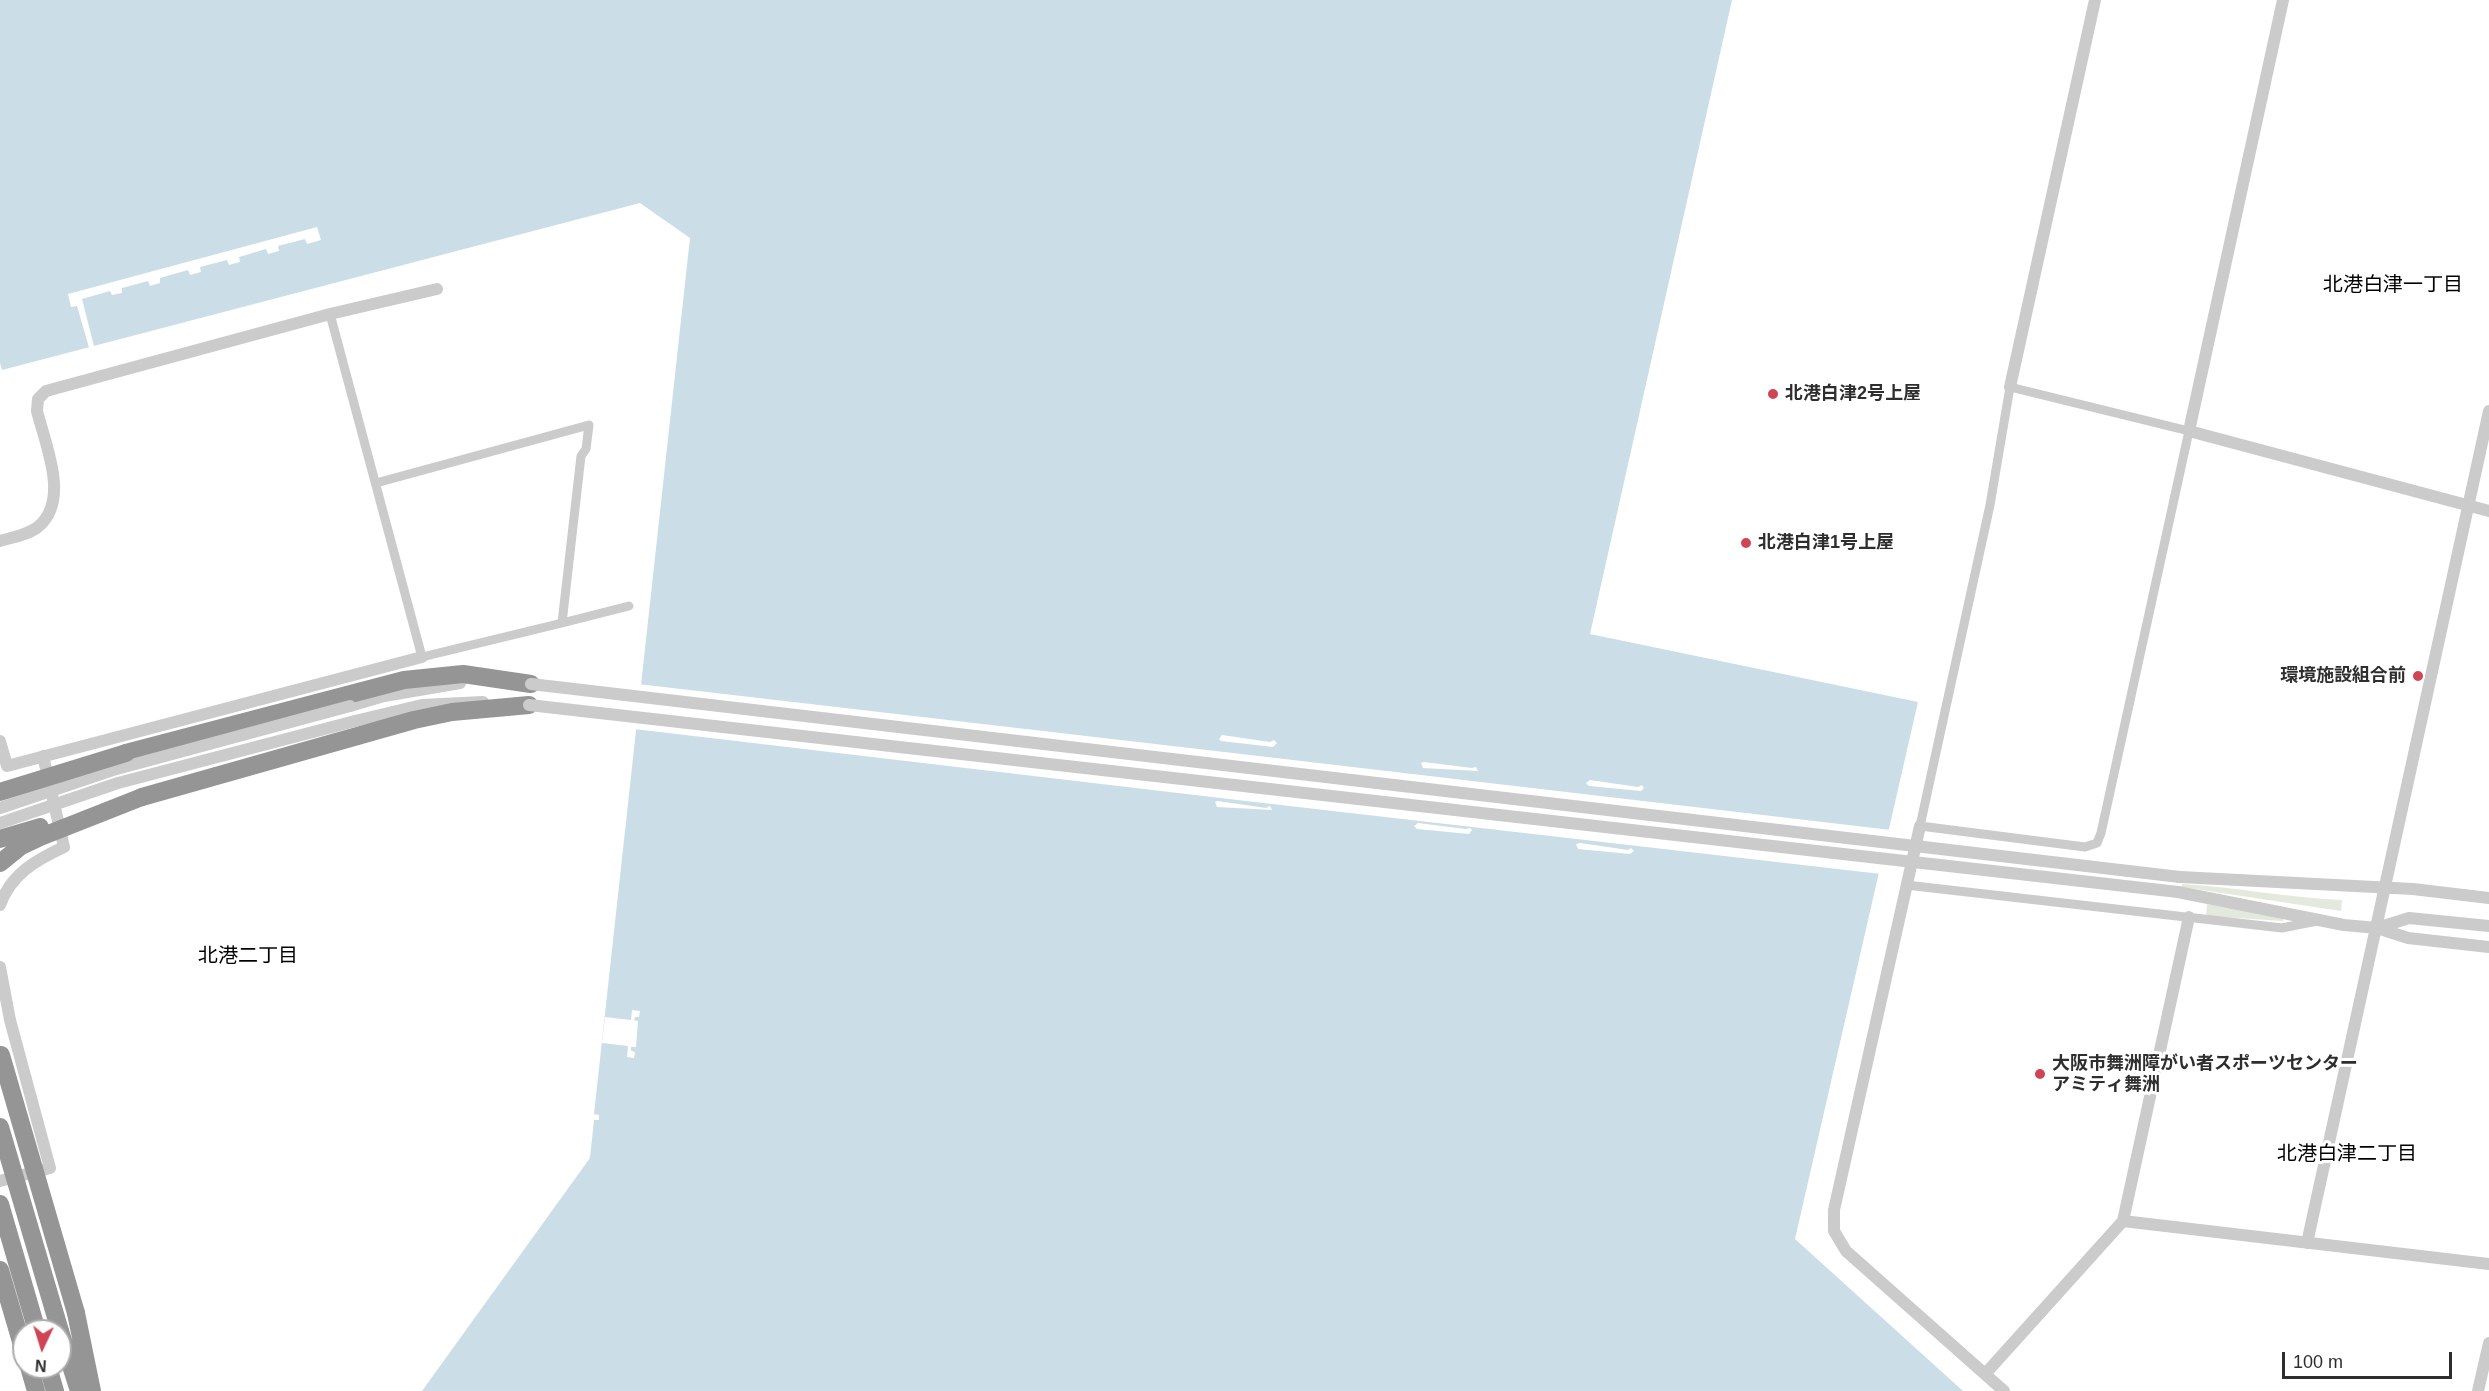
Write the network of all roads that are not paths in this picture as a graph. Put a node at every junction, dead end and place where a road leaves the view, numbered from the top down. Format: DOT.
graph roads {
  1 [pos="2095,0"];
  2 [pos="2283,0"];
  3 [pos="437,289"];
  4 [pos="330,314"];
  5 [pos="2010,387"];
  6 [pos="2489,411"];
  7 [pos="2190,431"];
  8 [pos="376,483"];
  9 [pos="2468,505"];
  10 [pos="2489,511"];
  11 [pos="0,541"];
  12 [pos="629,606"];
  13 [pos="562,623"];
  14 [pos="422,657"];
  15 [pos="531,684"];
  16 [pos="529,705"];
  17 [pos="0,741"];
  18 [pos="126,753"];
  19 [pos="44,756"];
  20 [pos="2,774"];
  21 [pos="0,792"];
  22 [pos="142,796"];
  23 [pos="0,808"];
  24 [pos="0,823"];
  25 [pos="1920,826"];
  26 [pos="0,839"];
  27 [pos="0,863"];
  28 [pos="1906,885"];
  29 [pos="2385,888"];
  30 [pos="2489,898"];
  31 [pos="0,905"];
  32 [pos="2189,918"];
  33 [pos="2319,920"];
  34 [pos="2489,926"];
  35 [pos="2377,928"];
  36 [pos="2489,947"];
  37 [pos="0,967"];
  38 [pos="5,1021"];
  39 [pos="0,1052"];
  40 [pos="0,1127"];
  41 [pos="0,1181"];
  42 [pos="0,1204"];
  43 [pos="2123,1221"];
  44 [pos="2307,1243"];
  45 [pos="2489,1264"];
  46 [pos="0,1270"];
  47 [pos="14,1319"];
  48 [pos="34,1319"];
  49 [pos="56,1319"];
  50 [pos="2489,1343"];
  51 [pos="72,1369"];
  52 [pos="1986,1373"];
  53 [pos="79,1391"];
  54 [pos="92,1391"];
  55 [pos="2004,1391"];
  56 [pos="2478,1391"];
  1 -- 5 [label="street"];
  2 -- 7 [label="street"];
  3 -- 4 [label="street"];
  4 -- 8 [label="street"];
  4 -- 11 [label="street"];
  5 -- 7 [label="street"];
  5 -- 25 [label="street"];
  6 -- 9 [label="street"];
  7 -- 9 [label="street"];
  7 -- 25 [label="street"];
  8 -- 13 [label="street"];
  8 -- 14 [label="street"];
  9 -- 10 [label="street"];
  9 -- 29 [label="street"];
  12 -- 13 [label="street"];
  13 -- 14 [label="street"];
  14 -- 19 [label="street"];
  15 -- 18 [label="highway"];
  15 -- 23 [label="street, bridge"];
  15 -- 29 [label="street, bridge"];
  16 -- 22 [label="highway"];
  16 -- 24 [label="street, bridge"];
  16 -- 33 [label="street, bridge"];
  17 -- 20 [label="street"];
  18 -- 20 [label="highway, bridge"];
  18 -- 21 [label="highway, bridge"];
  19 -- 20 [label="street"];
  19 -- 31 [label="street"];
  22 -- 26 [label="highway, bridge"];
  22 -- 27 [label="highway, bridge"];
  25 -- 28 [label="street"];
  28 -- 32 [label="street"];
  28 -- 52 [label="street"];
  29 -- 30 [label="street"];
  29 -- 35 [label="street"];
  32 -- 33 [label="street"];
  32 -- 43 [label="street"];
  33 -- 35 [label="street"];
  34 -- 35 [label="street"];
  35 -- 36 [label="street"];
  35 -- 44 [label="street"];
  37 -- 38 [label="street"];
  38 -- 41 [label="street"];
  39 -- 54 [label="highway, bridge"];
  40 -- 49 [label="highway, bridge"];
  42 -- 48 [label="highway"];
  43 -- 44 [label="street"];
  43 -- 52 [label="street"];
  44 -- 45 [label="street"];
  46 -- 47 [label="highway"];
  50 -- 56 [label="street"];
  51 -- 53 [label="highway"];
  52 -- 55 [label="street"];
}
